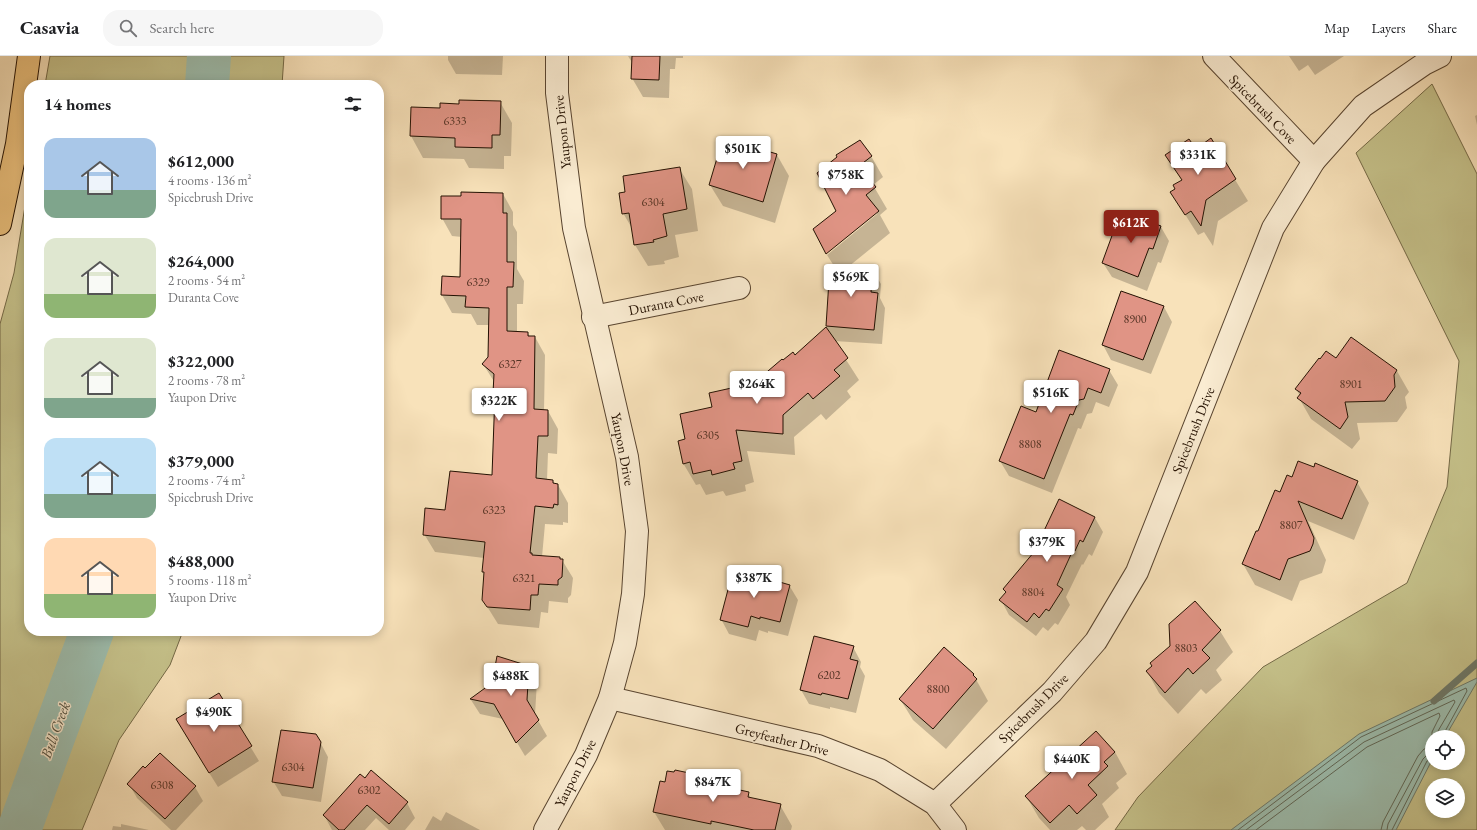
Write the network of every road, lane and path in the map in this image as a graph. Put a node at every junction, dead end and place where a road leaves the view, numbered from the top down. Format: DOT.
graph roads {
  1 [pos="29,56"];
  2 [pos="557,56"];
  3 [pos="1214,56"];
  4 [pos="1440,56"];
  5 [pos="26,80"];
  6 [pos="24,93"];
  7 [pos="1314,161"];
  8 [pos="0,224"];
  9 [pos="739,288"];
  10 [pos="593,317"];
  11 [pos="610,698"];
  12 [pos="935,804"];
  13 [pos="545,830"];
  14 [pos="955,830"];
  1 -- 5 [label="main road"];
  2 -- 10 [label="street, Yaupon Drive"];
  3 -- 7 [label="street, Spicebrush Cove"];
  4 -- 7 [label="street, Spicebrush Drive"];
  6 -- 8 [label="main road"];
  7 -- 12 [label="street, Spicebrush Drive"];
  9 -- 10 [label="street, Duranta Cove"];
  10 -- 11 [label="street, Yaupon Drive"];
  11 -- 12 [label="street, Greyfeather Drive"];
  11 -- 13 [label="street, Yaupon Drive"];
  12 -- 14 [label="street, Greyfeather Drive"];
}
